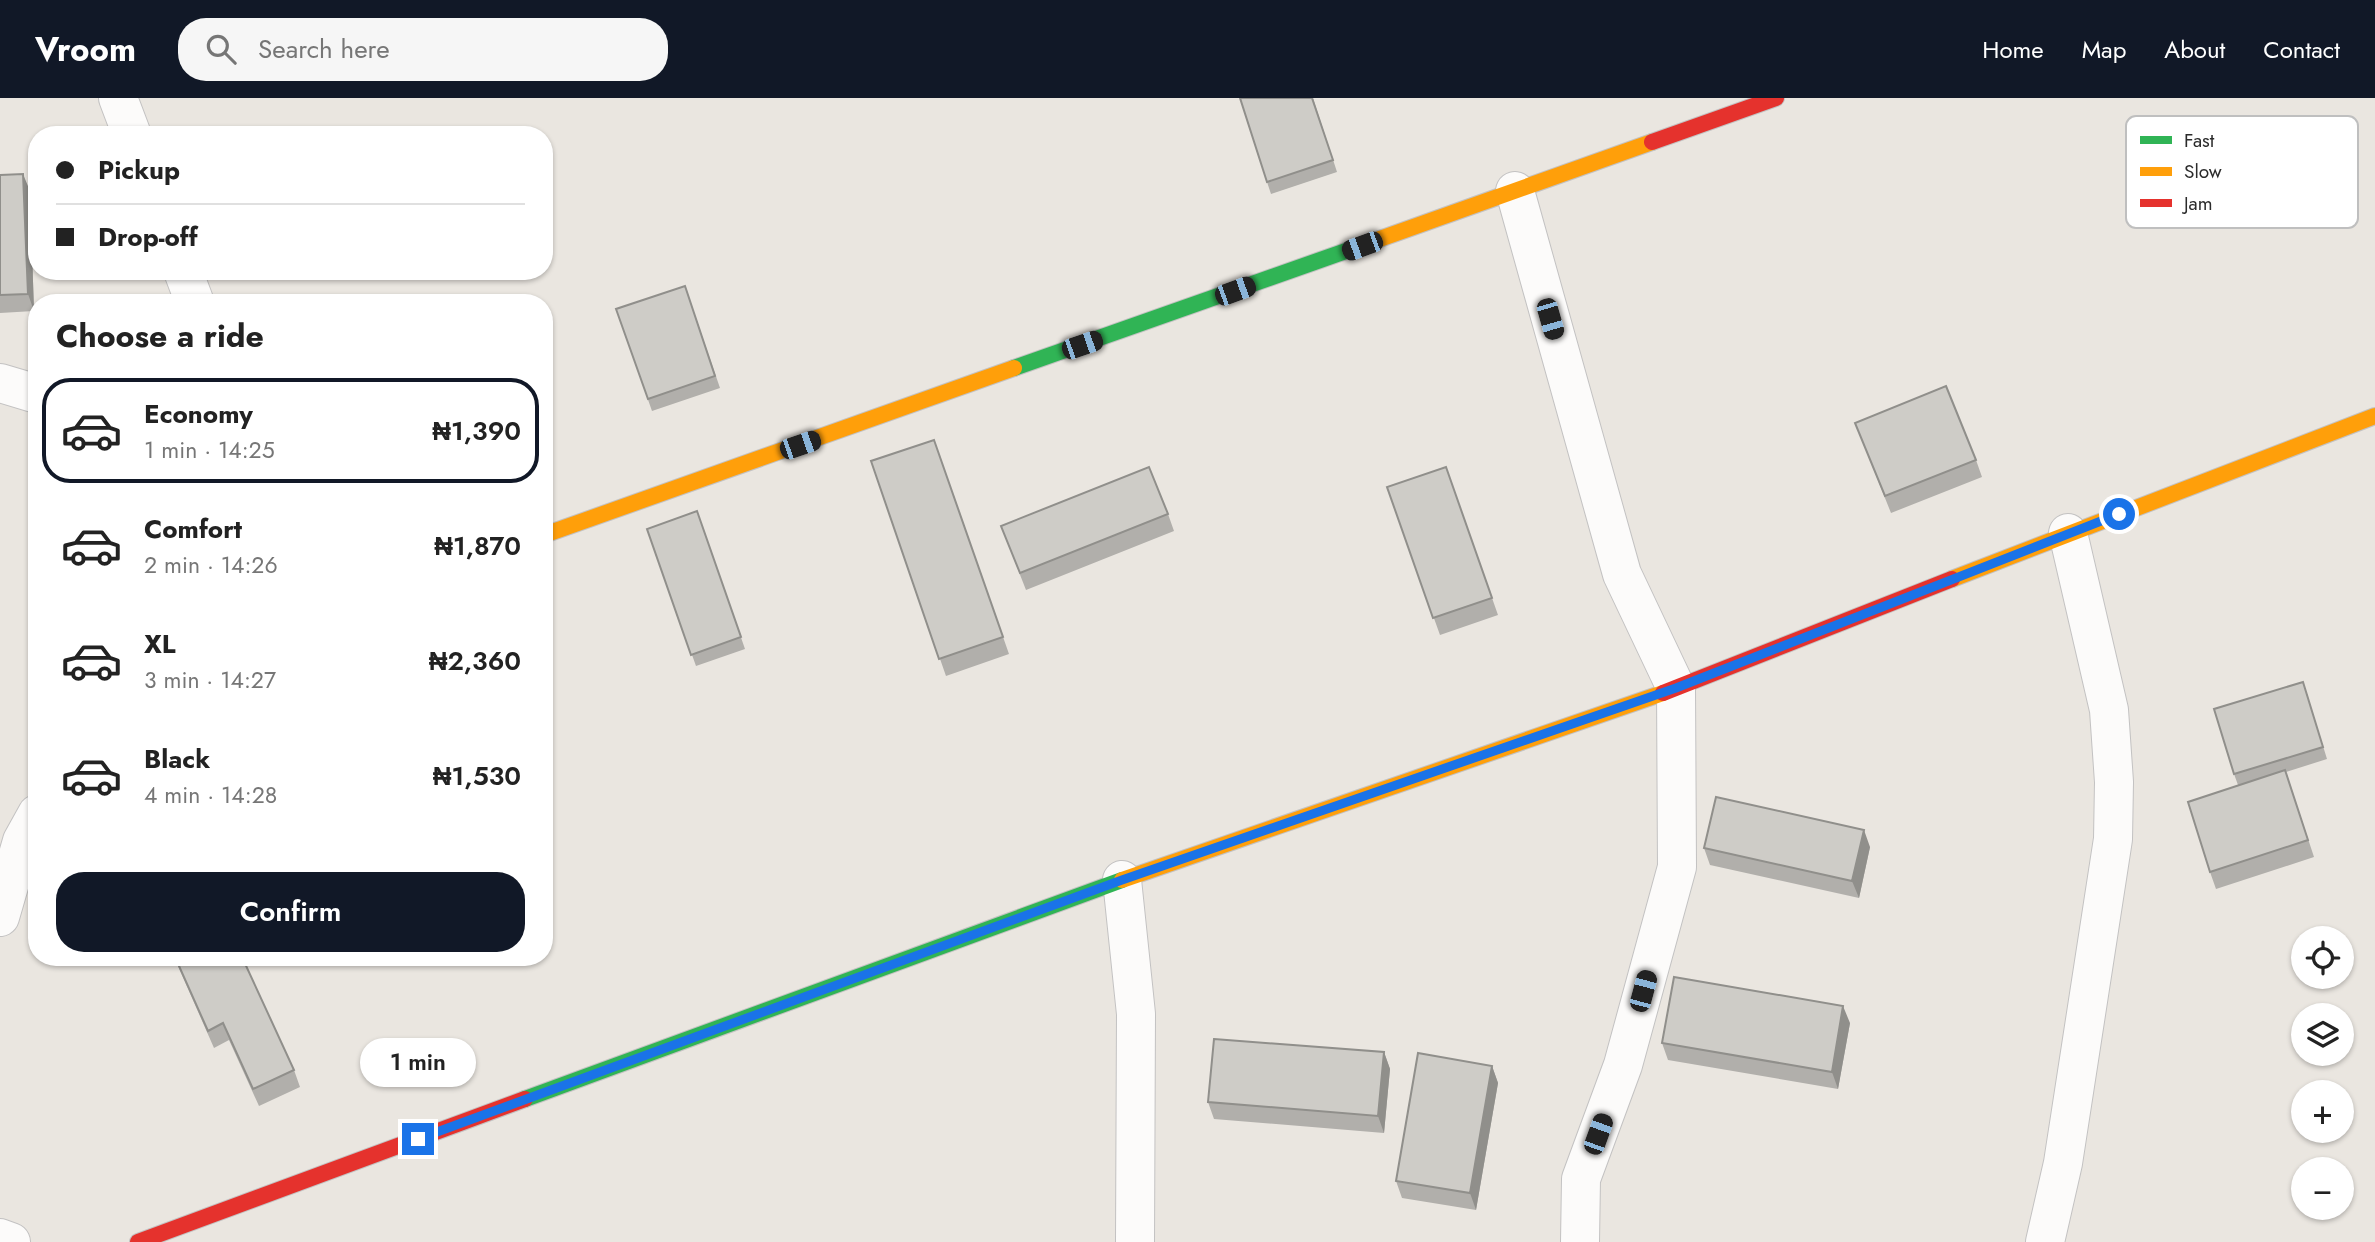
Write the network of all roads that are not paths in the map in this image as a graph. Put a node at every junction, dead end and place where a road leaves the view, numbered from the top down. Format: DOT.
graph roads {
  1 [pos="118,98"];
  2 [pos="1776,98"];
  3 [pos="129,126"];
  4 [pos="1514,191"];
  5 [pos="0,383"];
  6 [pos="28,391"];
  7 [pos="2375,416"];
  8 [pos="553,532"];
  9 [pos="2067,534"];
  10 [pos="1676,688"];
  11 [pos="28,830"];
  12 [pos="1122,880"];
  13 [pos="0,918"];
  14 [pos="0,1238"];
  15 [pos="11,1242"];
  16 [pos="138,1242"];
  17 [pos="1135,1242"];
  18 [pos="1580,1242"];
  19 [pos="2045,1242"];
  1 -- 3 [label="street"];
  2 -- 4 [label="street"];
  4 -- 8 [label="street"];
  4 -- 10 [label="street"];
  5 -- 6 [label="street"];
  7 -- 9 [label="street"];
  9 -- 10 [label="street"];
  9 -- 19 [label="street"];
  10 -- 12 [label="street"];
  10 -- 18 [label="street"];
  11 -- 13 [label="street"];
  12 -- 16 [label="street"];
  12 -- 17 [label="street"];
  14 -- 15 [label="street"];
}
